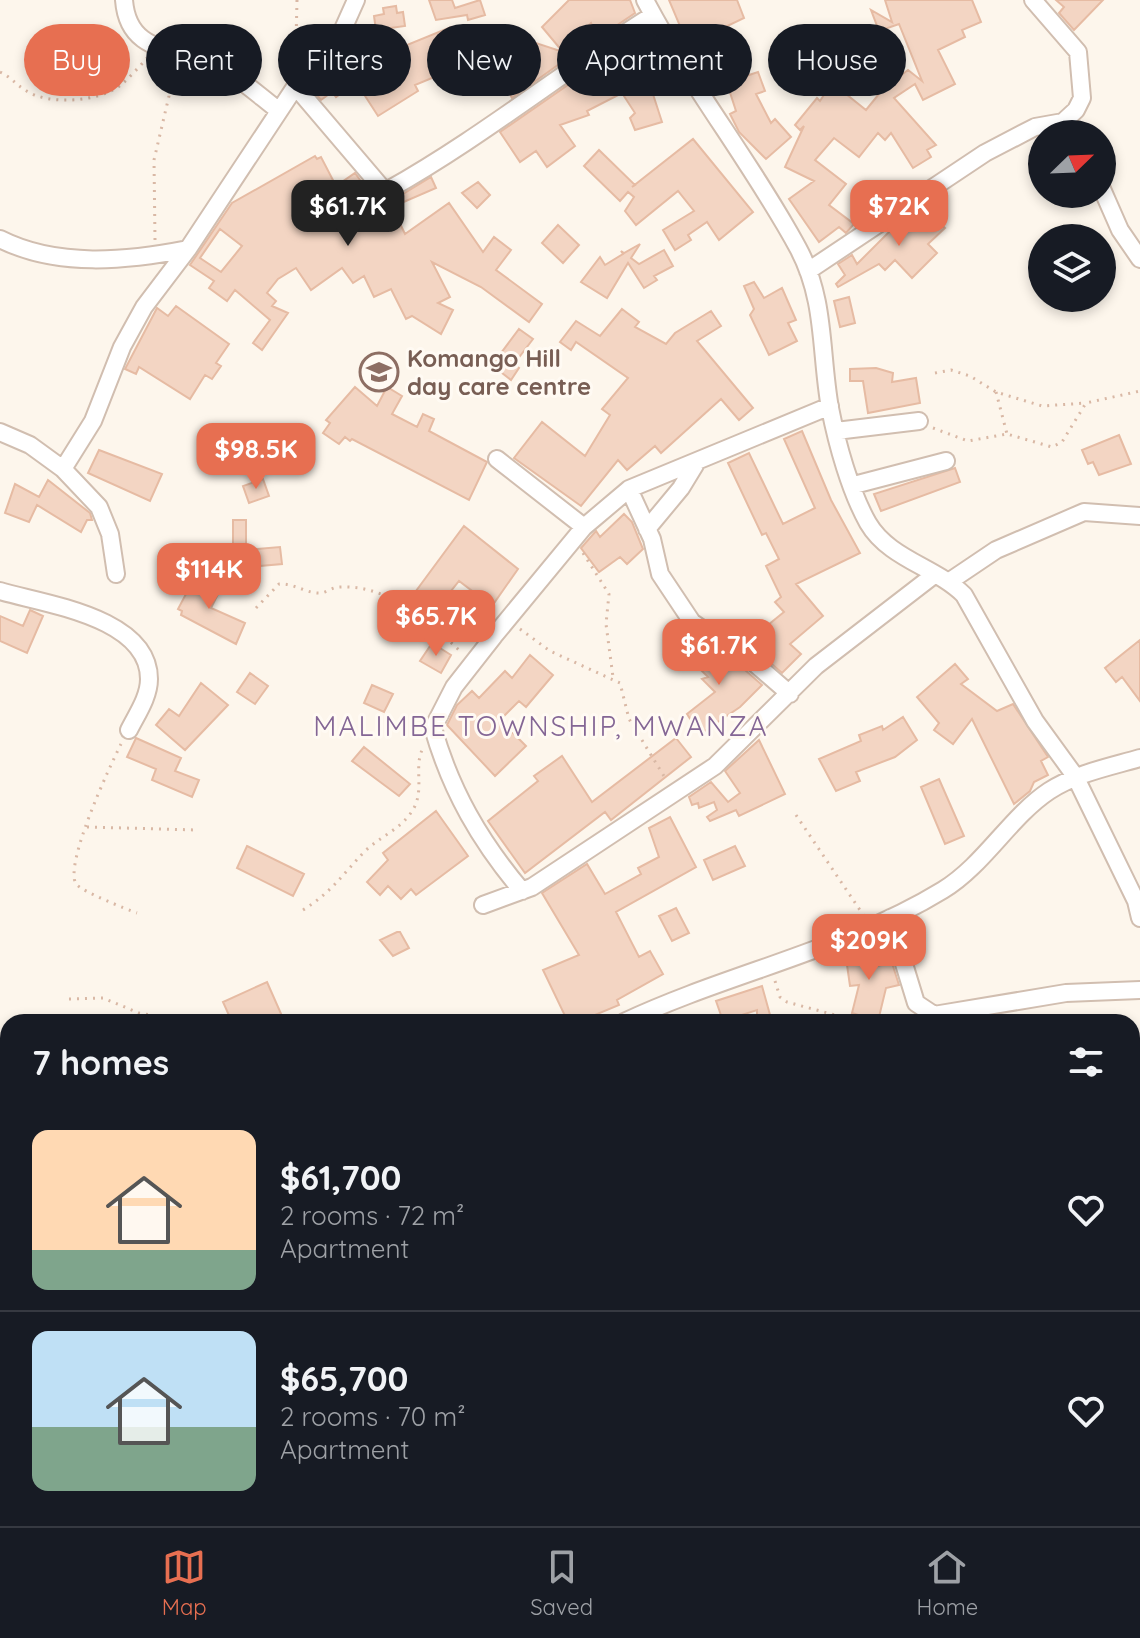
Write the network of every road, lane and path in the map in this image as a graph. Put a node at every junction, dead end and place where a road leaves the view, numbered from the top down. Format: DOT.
graph roads {
  1 [pos="124,0"];
  2 [pos="297,0"];
  3 [pos="356,0"];
  4 [pos="645,0"];
  5 [pos="1033,0"];
  6 [pos="653,15"];
  7 [pos="296,24"];
  8 [pos="345,24"];
  9 [pos="146,39"];
  10 [pos="146,63"];
  11 [pos="0,72"];
  12 [pos="169,96"];
  13 [pos="258,96"];
  14 [pos="289,96"];
  15 [pos="304,96"];
  16 [pos="278,110"];
  17 [pos="1072,120"];
  18 [pos="1028,131"];
  19 [pos="1110,208"];
  20 [pos="0,239"];
  21 [pos="188,249"];
  22 [pos="156,255"];
  23 [pos="1140,258"];
  24 [pos="808,271"];
  25 [pos="935,373"];
  26 [pos="1140,391"];
  27 [pos="996,392"];
  28 [pos="1086,403"];
  29 [pos="830,406"];
  30 [pos="919,421"];
  31 [pos="836,431"];
  32 [pos="0,432"];
  33 [pos="1007,434"];
  34 [pos="497,459"];
  35 [pos="946,461"];
  36 [pos="695,465"];
  37 [pos="63,469"];
  38 [pos="854,485"];
  39 [pos="629,489"];
  40 [pos="1140,516"];
  41 [pos="584,527"];
  42 [pos="647,529"];
  43 [pos="573,541"];
  44 [pos="116,574"];
  45 [pos="934,575"];
  46 [pos="950,581"];
  47 [pos="0,591"];
  48 [pos="256,608"];
  49 [pos="508,619"];
  50 [pos="473,663"];
  51 [pos="613,678"];
  52 [pos="790,694"];
  53 [pos="433,728"];
  54 [pos="129,730"];
  55 [pos="1140,758"];
  56 [pos="1075,776"];
  57 [pos="675,794"];
  58 [pos="796,815"];
  59 [pos="87,827"];
  60 [pos="197,830"];
  61 [pos="522,891"];
  62 [pos="483,905"];
  63 [pos="303,910"];
  64 [pos="137,913"];
  65 [pos="890,918"];
  66 [pos="1140,918"];
  67 [pos="870,926"];
  68 [pos="770,966"];
  69 [pos="1140,990"];
  70 [pos="69,999"];
  71 [pos="145,1014"];
  72 [pos="656,1014"];
  73 [pos="831,1014"];
  74 [pos="932,1014"];
  75 [pos="940,1014"];
  1 -- 9 [label="street"];
  2 -- 7 [label="path"];
  3 -- 8 [label="street"];
  4 -- 6 [label="street"];
  5 -- 17 [label="street"];
  6 -- 15 [label="street"];
  6 -- 24 [label="street"];
  10 -- 11 [label="path"];
  12 -- 22 [label="path"];
  13 -- 16 [label="street"];
  14 -- 16 [label="street"];
  16 -- 21 [label="street"];
  18 -- 24 [label="street"];
  19 -- 23 [label="street"];
  20 -- 22 [label="street"];
  21 -- 22 [label="street"];
  21 -- 37 [label="street"];
  24 -- 29 [label="street"];
  25 -- 27 [label="path"];
  26 -- 28 [label="path"];
  27 -- 28 [label="path"];
  27 -- 33 [label="path"];
  28 -- 33 [label="path"];
  29 -- 31 [label="street"];
  29 -- 36 [label="street"];
  30 -- 31 [label="street"];
  30 -- 33 [label="path"];
  31 -- 38 [label="street"];
  32 -- 37 [label="street"];
  34 -- 41 [label="street"];
  35 -- 38 [label="street"];
  36 -- 39 [label="street"];
  36 -- 42 [label="street"];
  37 -- 44 [label="street"];
  38 -- 45 [label="street"];
  39 -- 41 [label="street"];
  39 -- 42 [label="street"];
  40 -- 46 [label="street"];
  41 -- 43 [label="street"];
  42 -- 52 [label="street"];
  43 -- 49 [label="street"];
  43 -- 51 [label="path"];
  45 -- 46 [label="street"];
  45 -- 52 [label="street"];
  46 -- 56 [label="street"];
  47 -- 54 [label="street"];
  48 -- 50 [label="path"];
  49 -- 50 [label="street"];
  49 -- 51 [label="path"];
  50 -- 53 [label="street"];
  51 -- 57 [label="path"];
  52 -- 57 [label="street"];
  53 -- 61 [label="street"];
  53 -- 63 [label="path"];
  54 -- 59 [label="path"];
  55 -- 56 [label="street"];
  56 -- 65 [label="street"];
  56 -- 66 [label="street"];
  57 -- 61 [label="street"];
  58 -- 67 [label="path"];
  59 -- 60 [label="path"];
  59 -- 64 [label="path"];
  61 -- 62 [label="street"];
  65 -- 67 [label="street"];
  65 -- 74 [label="street"];
  67 -- 68 [label="street"];
  68 -- 72 [label="street"];
  68 -- 73 [label="path"];
  69 -- 75 [label="street"];
  70 -- 71 [label="path"];
}
